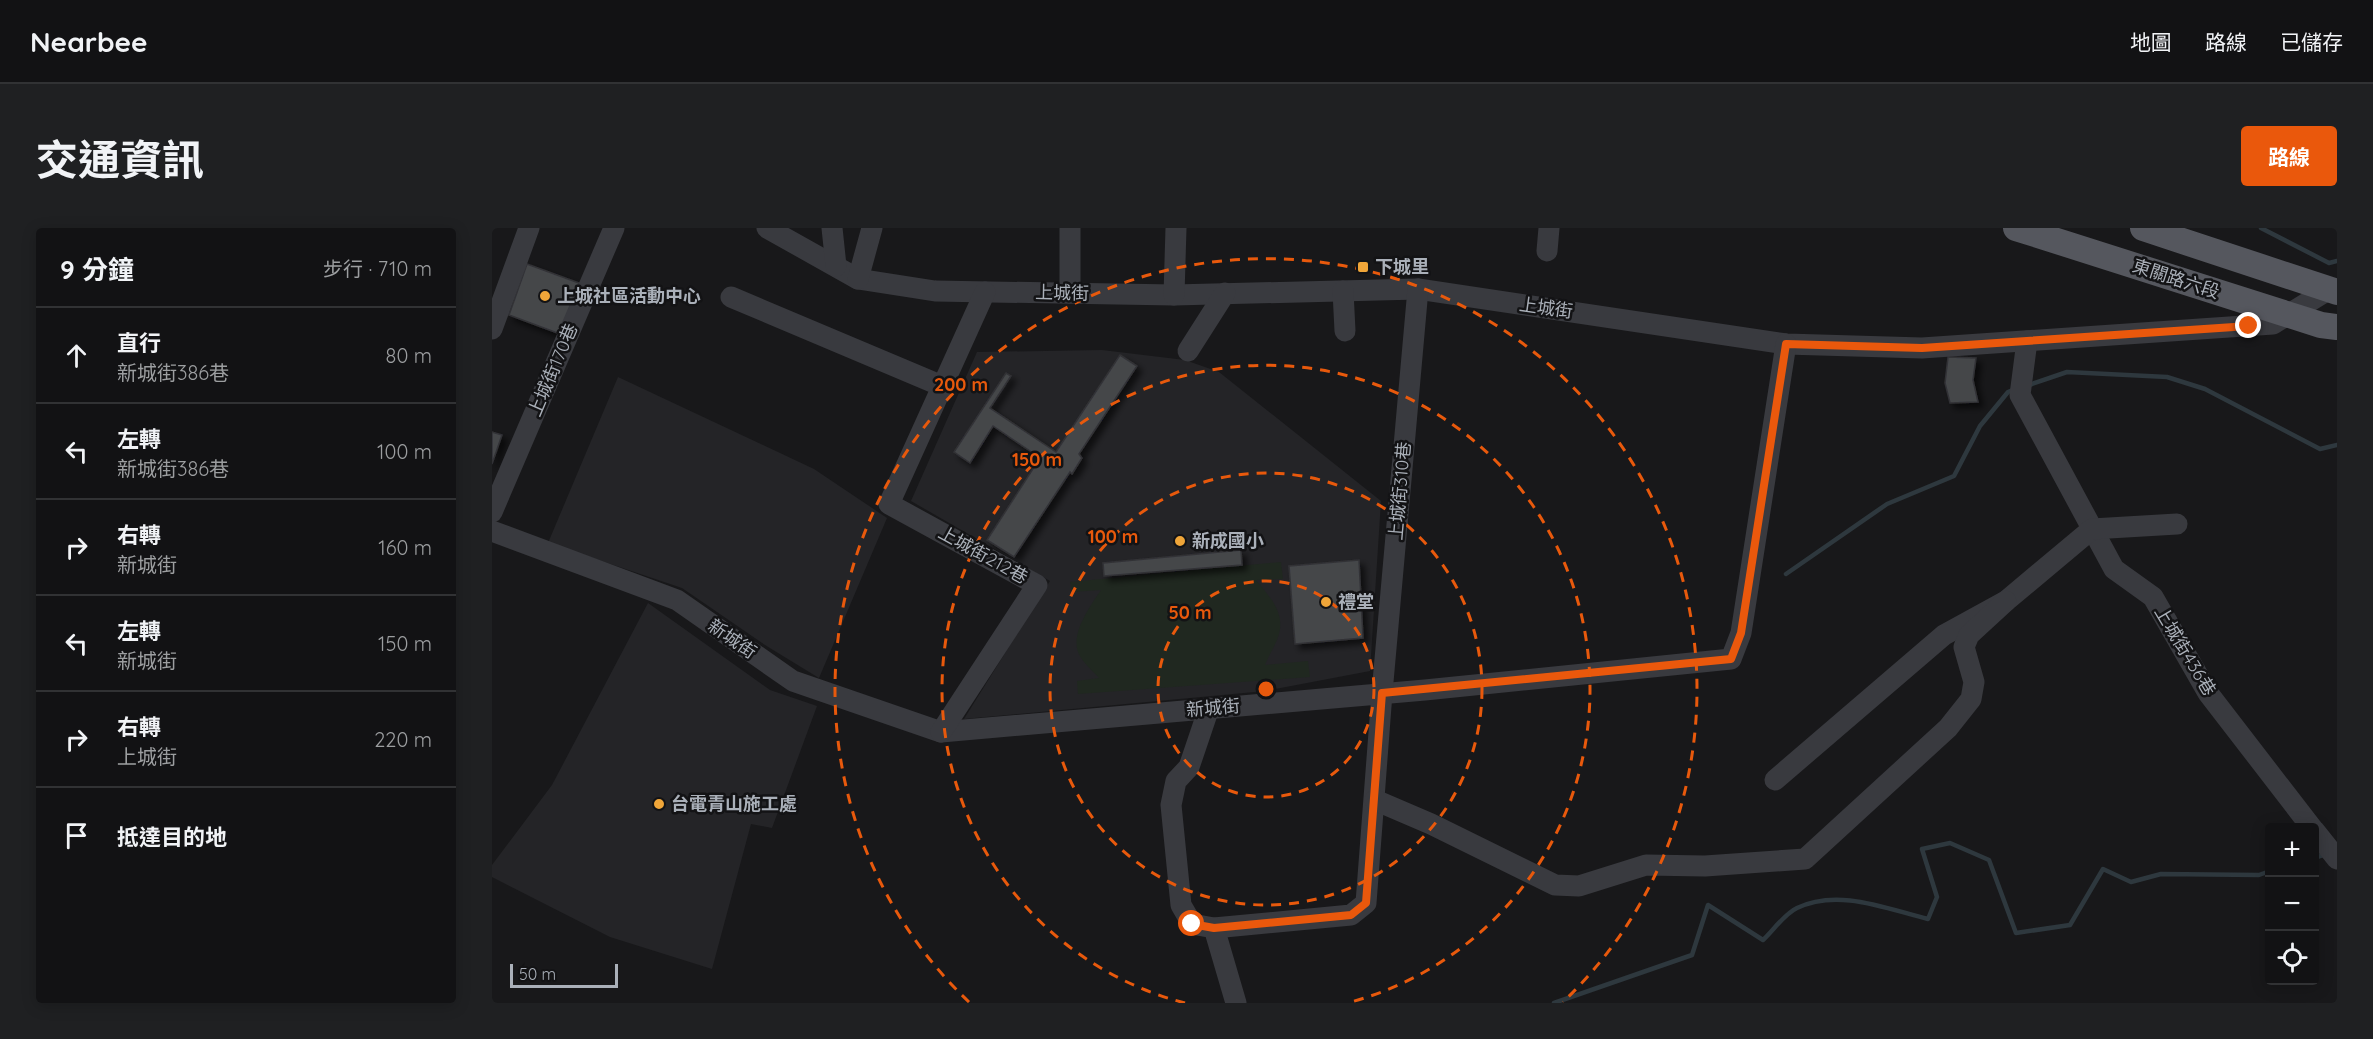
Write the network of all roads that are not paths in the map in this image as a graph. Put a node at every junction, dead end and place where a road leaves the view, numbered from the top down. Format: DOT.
graph roads {
  1 [pos="529,228"];
  2 [pos="614,228"];
  3 [pos="767,228"];
  4 [pos="832,228"];
  5 [pos="872,228"];
  6 [pos="1070,228"];
  7 [pos="1176,228"];
  8 [pos="1549,228"];
  9 [pos="2016,228"];
  10 [pos="2143,228"];
  11 [pos="1547,251"];
  12 [pos="836,266"];
  13 [pos="858,279"];
  14 [pos="1418,289"];
  15 [pos="1343,291"];
  16 [pos="2332,291"];
  17 [pos="985,292"];
  18 [pos="1070,293"];
  19 [pos="1225,293"];
  20 [pos="1174,295"];
  21 [pos="731,297"];
  22 [pos="2289,315"];
  23 [pos="2337,327"];
  24 [pos="492,329"];
  25 [pos="1345,331"];
  26 [pos="2027,341"];
  27 [pos="1786,344"];
  28 [pos="1188,351"];
  29 [pos="942,386"];
  30 [pos="492,512"];
  31 [pos="2177,524"];
  32 [pos="2092,529"];
  33 [pos="492,531"];
  34 [pos="2006,601"];
  35 [pos="1382,693"];
  36 [pos="1209,708"];
  37 [pos="941,732"];
  38 [pos="1775,780"];
  39 [pos="1375,800"];
  40 [pos="2308,823"];
  41 [pos="2319,837"];
  42 [pos="2337,860"];
  43 [pos="1214,928"];
  44 [pos="1236,1003"];
  1 -- 24 [label="street"];
  2 -- 30 [label="street, 上城街170巷"];
  3 -- 12 [label="street, 上城街"];
  4 -- 12 [label="street"];
  5 -- 13 [label="street"];
  6 -- 18 [label="street"];
  7 -- 20 [label="street"];
  8 -- 11 [label="street"];
  9 -- 22 [label="main road, 東關路六段"];
  10 -- 16 [label="main road, 東關路六段"];
  12 -- 13 [label="street, 上城街"];
  13 -- 17 [label="street, 上城街"];
  14 -- 15 [label="street, 上城街"];
  14 -- 27 [label="street, 上城街"];
  14 -- 35 [label="street, 上城街310巷"];
  15 -- 19 [label="street, 上城街"];
  15 -- 25 [label="street"];
  16 -- 22 [label="street, 上城街"];
  17 -- 18 [label="street, 上城街"];
  17 -- 29 [label="street, 上城街212巷"];
  18 -- 20 [label="street, 上城街"];
  19 -- 20 [label="street, 上城街"];
  19 -- 28 [label="street"];
  21 -- 29 [label="street"];
  22 -- 23 [label="main road, 東關路六段"];
  22 -- 26 [label="street, 上城街"];
  26 -- 27 [label="street, 上城街"];
  26 -- 32 [label="street, 上城街436巷"];
  27 -- 35 [label="street, 新城街"];
  29 -- 37 [label="street, 上城街212巷"];
  31 -- 32 [label="street"];
  32 -- 34 [label="street"];
  32 -- 40 [label="street, 上城街436巷"];
  33 -- 37 [label="street, 新城街"];
  34 -- 38 [label="street"];
  34 -- 39 [label="street"];
  35 -- 36 [label="street, 新城街"];
  35 -- 39 [label="street, 上城街310巷"];
  36 -- 37 [label="street, 新城街"];
  36 -- 43 [label="street"];
  39 -- 43 [label="street, 上城街310巷"];
  41 -- 42 [label="street, 上城街436巷"];
  43 -- 44 [label="street"];
}
